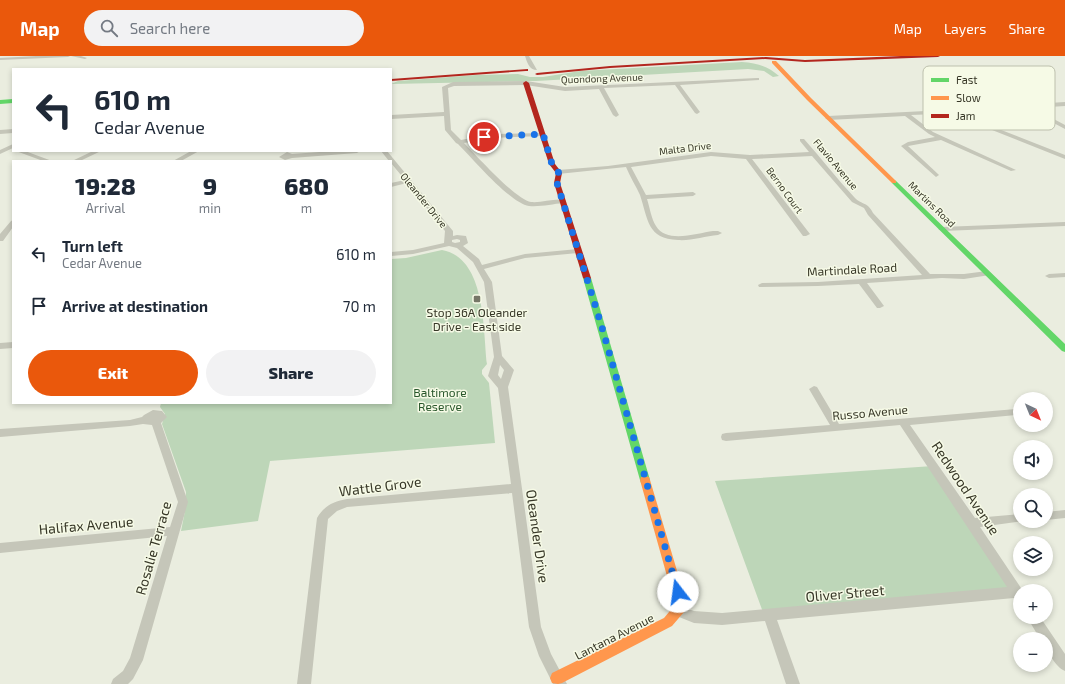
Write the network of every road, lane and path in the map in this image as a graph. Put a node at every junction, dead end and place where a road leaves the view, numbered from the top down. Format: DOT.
graph roads {
  1 [pos="68,56"];
  2 [pos="72,56"];
  3 [pos="938,56"];
  4 [pos="527,57"];
  5 [pos="85,58"];
  6 [pos="0,59"];
  7 [pos="768,60"];
  8 [pos="532,73"];
  9 [pos="757,79"];
  10 [pos="392,80"];
  11 [pos="677,84"];
  12 [pos="601,87"];
  13 [pos="12,101"];
  14 [pos="0,102"];
  15 [pos="1065,104"];
  16 [pos="1055,105"];
  17 [pos="697,112"];
  18 [pos="923,113"];
  19 [pos="446,114"];
  20 [pos="906,114"];
  21 [pos="616,115"];
  22 [pos="392,117"];
  23 [pos="828,118"];
  24 [pos="1055,122"];
  25 [pos="1065,127"];
  26 [pos="923,128"];
  27 [pos="925,130"];
  28 [pos="996,130"];
  29 [pos="12,131"];
  30 [pos="0,132"];
  31 [pos="543,134"];
  32 [pos="940,138"];
  33 [pos="802,140"];
  34 [pos="458,142"];
  35 [pos="12,148"];
  36 [pos="0,152"];
  37 [pos="21,152"];
  38 [pos="96,152"];
  39 [pos="194,152"];
  40 [pos="343,152"];
  41 [pos="385,152"];
  42 [pos="815,154"];
  43 [pos="287,156"];
  44 [pos="748,157"];
  45 [pos="1065,157"];
  46 [pos="46,160"];
  47 [pos="77,160"];
  48 [pos="178,160"];
  49 [pos="392,160"];
  50 [pos="392,161"];
  51 [pos="628,166"];
  52 [pos="1013,170"];
  53 [pos="558,172"];
  54 [pos="936,175"];
  55 [pos="409,181"];
  56 [pos="392,185"];
  57 [pos="693,194"];
  58 [pos="643,197"];
  59 [pos="563,201"];
  60 [pos="1065,224"];
  61 [pos="12,225"];
  62 [pos="942,229"];
  63 [pos="718,233"];
  64 [pos="806,234"];
  65 [pos="0,238"];
  66 [pos="453,239"];
  67 [pos="578,251"];
  68 [pos="392,254"];
  69 [pos="480,268"];
  70 [pos="987,273"];
  71 [pos="1065,275"];
  72 [pos="1050,276"];
  73 [pos="928,277"];
  74 [pos="861,281"];
  75 [pos="762,285"];
  76 [pos="880,306"];
  77 [pos="12,345"];
  78 [pos="0,346"];
  79 [pos="1065,349"];
  80 [pos="498,357"];
  81 [pos="503,387"];
  82 [pos="814,389"];
  83 [pos="156,404"];
  84 [pos="1013,412"];
  85 [pos="152,418"];
  86 [pos="903,422"];
  87 [pos="837,428"];
  88 [pos="0,433"];
  89 [pos="726,437"];
  90 [pos="516,488"];
  91 [pos="1065,514"];
  92 [pos="1053,515"];
  93 [pos="1013,519"];
  94 [pos="972,523"];
  95 [pos="174,531"];
  96 [pos="0,548"];
  97 [pos="1013,587"];
  98 [pos="1013,595"];
  99 [pos="678,610"];
  100 [pos="769,615"];
  101 [pos="1038,624"];
  102 [pos="1065,665"];
  103 [pos="558,681"];
  104 [pos="120,682"];
  105 [pos="304,684"];
  106 [pos="793,684"];
  1 -- 6 [label="street"];
  2 -- 5 [label="street"];
  3 -- 7 [label="street"];
  4 -- 8 [label="street"];
  7 -- 8 [label="street"];
  7 -- 23 [label="street, Martins Road"];
  8 -- 10 [label="street"];
  8 -- 12 [label="street, Quondong Avenue"];
  8 -- 19 [label="street, Quondong Avenue"];
  8 -- 31 [label="street"];
  9 -- 11 [label="street, Quondong Avenue"];
  11 -- 12 [label="street, Quondong Avenue"];
  11 -- 17 [label="street"];
  12 -- 21 [label="street"];
  13 -- 14 [label="street"];
  15 -- 16 [label="street"];
  18 -- 20 [label="street"];
  19 -- 22 [label="street"];
  19 -- 34 [label="street, Quondong Avenue"];
  20 -- 23 [label="street"];
  20 -- 26 [label="street"];
  23 -- 62 [label="street, Martins Road"];
  24 -- 25 [label="street"];
  27 -- 32 [label="street"];
  28 -- 45 [label="street"];
  29 -- 30 [label="street"];
  31 -- 34 [label="street"];
  31 -- 53 [label="street"];
  32 -- 52 [label="street"];
  32 -- 54 [label="street"];
  33 -- 42 [label="street, Flavio Avenue"];
  34 -- 59 [label="street, Quondong Avenue"];
  35 -- 36 [label="street"];
  37 -- 46 [label="street"];
  38 -- 47 [label="street"];
  39 -- 48 [label="street"];
  40 -- 43 [label="street"];
  41 -- 49 [label="street, Oleander Drive"];
  42 -- 44 [label="street, Malta Drive"];
  42 -- 73 [label="street, Flavio Avenue"];
  44 -- 51 [label="street, Malta Drive"];
  44 -- 64 [label="street, Berno Court"];
  50 -- 55 [label="street, Oleander Drive"];
  51 -- 53 [label="street, Malta Drive"];
  51 -- 58 [label="street"];
  53 -- 59 [label="street"];
  55 -- 56 [label="street"];
  55 -- 66 [label="street, Oleander Drive"];
  57 -- 58 [label="street"];
  58 -- 63 [label="street"];
  59 -- 67 [label="street"];
  60 -- 62 [label="street"];
  61 -- 65 [label="street"];
  62 -- 70 [label="street, Martins Road"];
  66 -- 68 [label="street"];
  66 -- 69 [label="street, Oleander Drive"];
  67 -- 69 [label="street"];
  67 -- 99 [label="street"];
  69 -- 80 [label="street, Oleander Drive"];
  70 -- 73 [label="street, Martindale Road"];
  70 -- 79 [label="street, Martins Road"];
  71 -- 72 [label="street"];
  73 -- 74 [label="street, Martindale Road"];
  74 -- 75 [label="street, Martindale Road"];
  74 -- 76 [label="street"];
  77 -- 78 [label="street"];
  80 -- 81 [label="street, Oleander Drive"];
  80 -- 81 [label="street, Oleander Drive"];
  81 -- 90 [label="street, Oleander Drive"];
  82 -- 87 [label="street"];
  83 -- 85 [label="street"];
  84 -- 86 [label="street, Russo Avenue"];
  85 -- 88 [label="street"];
  85 -- 95 [label="street, Rosalie Terrace"];
  86 -- 87 [label="street, Russo Avenue"];
  86 -- 94 [label="street, Redwood Avenue"];
  87 -- 89 [label="street, Russo Avenue"];
  90 -- 103 [label="street, Oleander Drive"];
  90 -- 105 [label="street, Wattle Grove"];
  91 -- 92 [label="street"];
  93 -- 94 [label="street"];
  94 -- 97 [label="street, Redwood Avenue"];
  95 -- 96 [label="street, Halifax Avenue"];
  95 -- 104 [label="street, Rosalie Terrace"];
  98 -- 100 [label="street, Oliver Street"];
  99 -- 100 [label="street, Oliver Street"];
  99 -- 103 [label="street, Lantana Avenue"];
  100 -- 106 [label="street"];
  101 -- 102 [label="street"];
}
